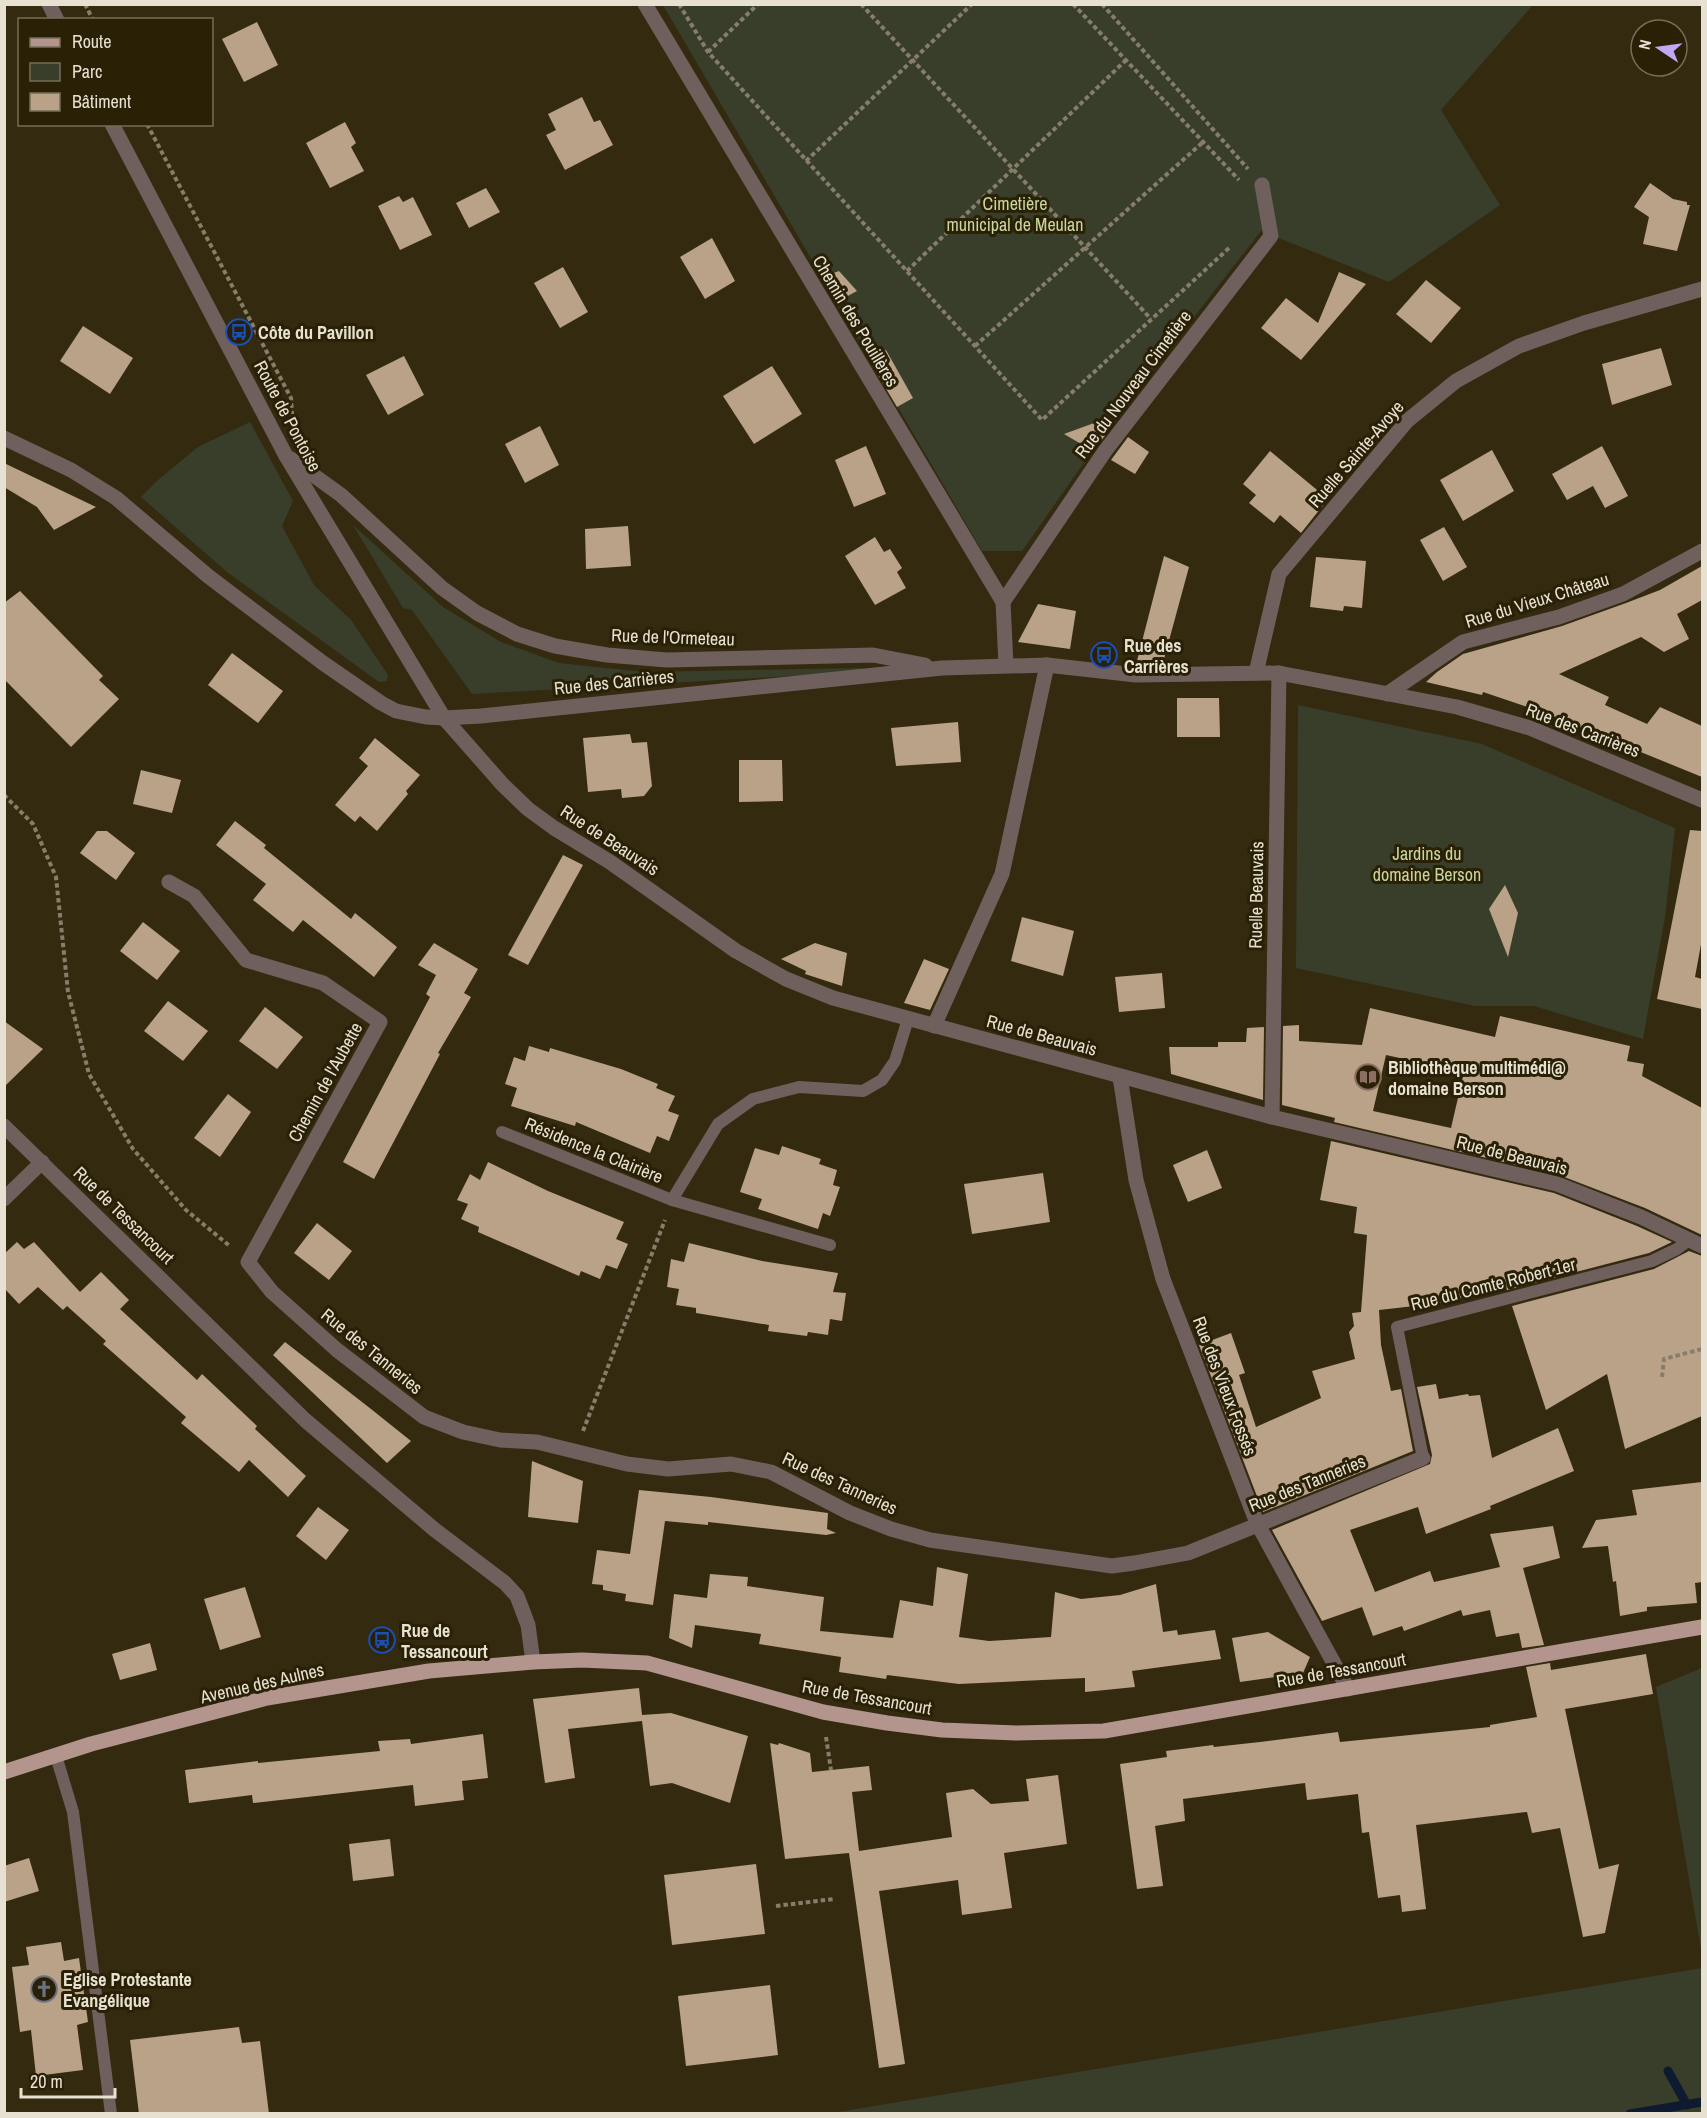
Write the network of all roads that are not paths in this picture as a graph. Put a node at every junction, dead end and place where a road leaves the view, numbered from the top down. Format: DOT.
graph roads {
  1 [pos="49,4"];
  2 [pos="645,4"];
  3 [pos="56,18"];
  4 [pos="113,126"];
  5 [pos="1262,185"];
  6 [pos="1702,289"];
  7 [pos="4,438"];
  8 [pos="286,456"];
  9 [pos="1702,551"];
  10 [pos="1003,602"];
  11 [pos="1006,665"];
  12 [pos="1047,665"];
  13 [pos="942,668"];
  14 [pos="1256,673"];
  15 [pos="1279,673"];
  16 [pos="1387,694"];
  17 [pos="444,718"];
  18 [pos="1702,800"];
  19 [pos="169,882"];
  20 [pos="908,1019"];
  21 [pos="934,1026"];
  22 [pos="1120,1077"];
  23 [pos="1272,1117"];
  24 [pos="4,1126"];
  25 [pos="502,1132"];
  26 [pos="42,1162"];
  27 [pos="4,1199"];
  28 [pos="672,1200"];
  29 [pos="1696,1243"];
  30 [pos="830,1245"];
  31 [pos="248,1262"];
  32 [pos="1423,1458"];
  33 [pos="1257,1523"];
  34 [pos="1702,1627"];
  35 [pos="533,1662"];
  36 [pos="1348,1689"];
  37 [pos="56,1756"];
  38 [pos="4,1772"];
  39 [pos="111,2114"];
  1 -- 3 [label="street"];
  2 -- 10 [label="street, Chemin des Pouillères"];
  4 -- 8 [label="street, Route de Pontoise"];
  5 -- 10 [label="street, Rue du Nouveau Cimetière"];
  6 -- 14 [label="street, Ruelle Sainte-Avoye"];
  7 -- 17 [label="street"];
  8 -- 13 [label="street, Rue de l'Ormeteau"];
  8 -- 17 [label="street, Route de Pontoise"];
  9 -- 16 [label="street, Rue du Vieux Château"];
  10 -- 11 [label="street, Chemin des Pouillères"];
  11 -- 12 [label="street, Rue des Carrières"];
  11 -- 13 [label="street, Rue des Carrières"];
  12 -- 14 [label="street, Rue des Carrières"];
  12 -- 21 [label="street"];
  13 -- 17 [label="street, Rue des Carrières"];
  14 -- 15 [label="street, Rue des Carrières"];
  15 -- 16 [label="street, Rue des Carrières"];
  15 -- 23 [label="street, Ruelle Beauvais"];
  16 -- 18 [label="street, Rue des Carrières"];
  17 -- 20 [label="street, Rue de Beauvais"];
  19 -- 31 [label="street, Chemin de l'Aubette"];
  20 -- 21 [label="street, Rue de Beauvais"];
  20 -- 28 [label="lane, Résidence la Clairière"];
  21 -- 22 [label="street, Rue de Beauvais"];
  22 -- 23 [label="street, Rue de Beauvais"];
  22 -- 33 [label="street, Rue des Vieux Fossés"];
  23 -- 29 [label="street, Rue de Beauvais"];
  24 -- 26 [label="street, Rue de Tessancourt"];
  25 -- 28 [label="lane, Résidence la Clairière"];
  26 -- 27 [label="street"];
  26 -- 35 [label="street, Rue de Tessancourt"];
  28 -- 30 [label="lane, Résidence la Clairière"];
  29 -- 32 [label="lane, Rue du Comte Robert 1er"];
  31 -- 33 [label="street, Rue des Tanneries"];
  32 -- 33 [label="street, Rue des Tanneries"];
  33 -- 36 [label="street, Rue des Vieux Fossés"];
  34 -- 36 [label="main road, Rue de Tessancourt"];
  35 -- 36 [label="main road, Rue de Tessancourt"];
  35 -- 37 [label="main road, Avenue des Aulnes"];
  37 -- 38 [label="main road, Avenue des Aulnes"];
  37 -- 39 [label="lane"];
}
